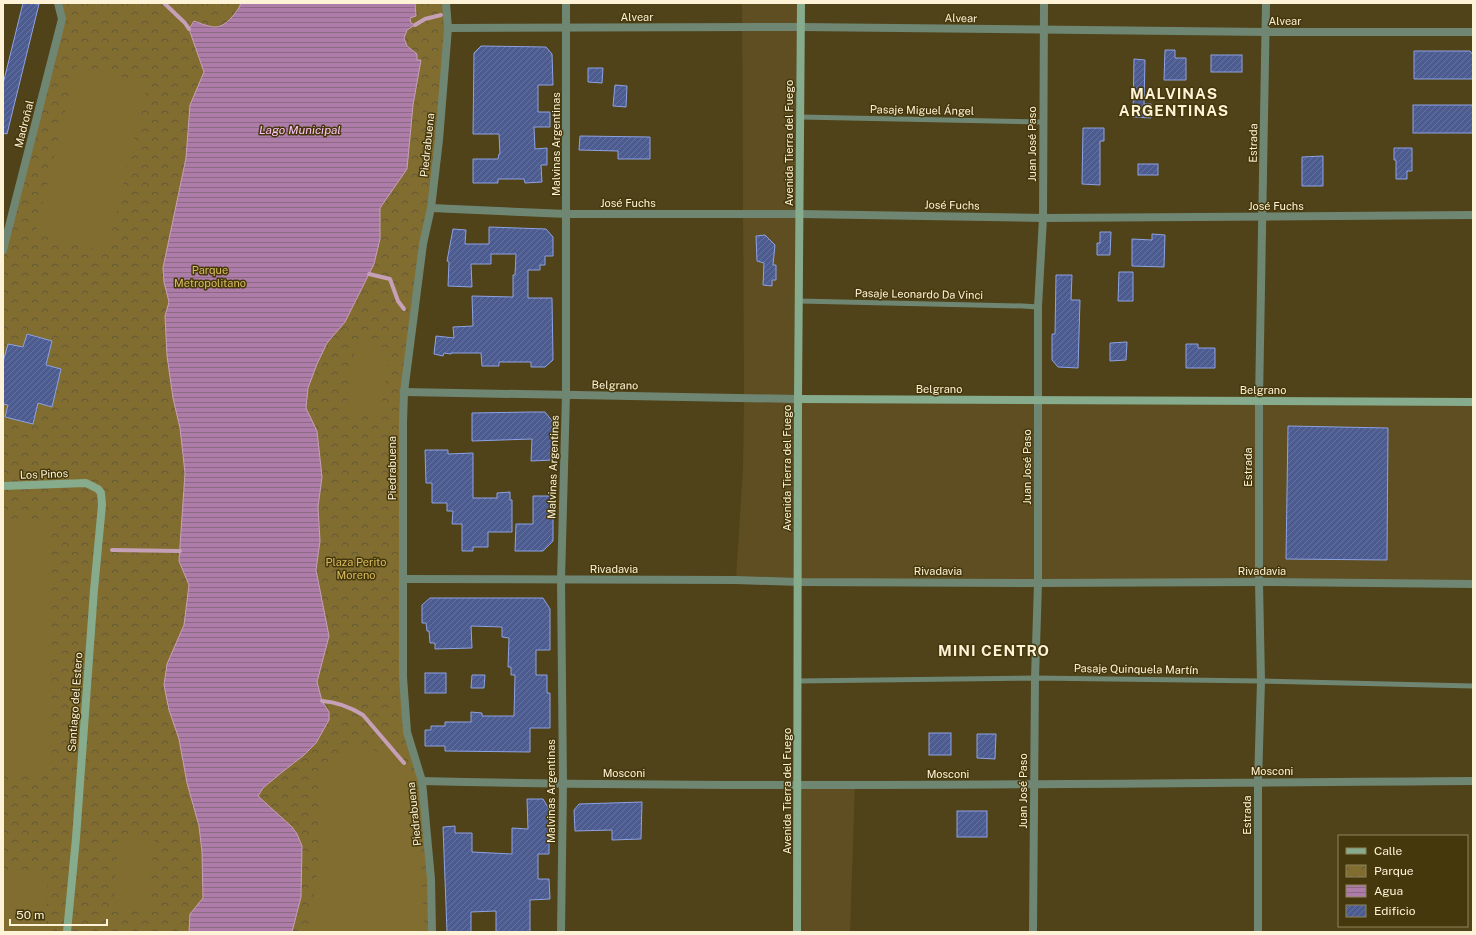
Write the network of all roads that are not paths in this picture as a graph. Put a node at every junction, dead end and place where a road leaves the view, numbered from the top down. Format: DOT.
graph roads {
  1 [pos="58,3"];
  2 [pos="446,3"];
  3 [pos="566,3"];
  4 [pos="801,3"];
  5 [pos="1044,3"];
  6 [pos="1266,3"];
  7 [pos="448,28"];
  8 [pos="566,28"];
  9 [pos="800,28"];
  10 [pos="1044,30"];
  11 [pos="1266,32"];
  12 [pos="1473,32"];
  13 [pos="800,117"];
  14 [pos="1043,122"];
  15 [pos="431,208"];
  16 [pos="567,214"];
  17 [pos="800,214"];
  18 [pos="1473,215"];
  19 [pos="1263,217"];
  20 [pos="1043,218"];
  21 [pos="3,250"];
  22 [pos="799,301"];
  23 [pos="1038,307"];
  24 [pos="404,392"];
  25 [pos="566,395"];
  26 [pos="798,399"];
  27 [pos="1038,400"];
  28 [pos="1259,401"];
  29 [pos="1473,402"];
  30 [pos="86,483"];
  31 [pos="3,486"];
  32 [pos="403,579"];
  33 [pos="561,580"];
  34 [pos="799,582"];
  35 [pos="1260,582"];
  36 [pos="1038,583"];
  37 [pos="1473,584"];
  38 [pos="1035,678"];
  39 [pos="798,681"];
  40 [pos="1261,681"];
  41 [pos="1473,686"];
  42 [pos="422,781"];
  43 [pos="1473,781"];
  44 [pos="1258,782"];
  45 [pos="563,784"];
  46 [pos="798,784"];
  47 [pos="1034,785"];
  48 [pos="67,932"];
  49 [pos="432,932"];
  50 [pos="561,932"];
  51 [pos="797,932"];
  52 [pos="1033,932"];
  53 [pos="1258,932"];
  1 -- 21 [label="street, Madroñal"];
  2 -- 7 [label="street, Piedrabuena"];
  3 -- 8 [label="street, Malvinas Argentinas"];
  4 -- 9 [label="street, Avenida Tierra del Fuego"];
  5 -- 10 [label="street, Juan José Paso"];
  6 -- 11 [label="street, Estrada"];
  7 -- 8 [label="street, Alvear"];
  7 -- 15 [label="street, Piedrabuena"];
  8 -- 9 [label="street, Alvear"];
  8 -- 16 [label="street, Malvinas Argentinas"];
  9 -- 10 [label="street, Alvear"];
  9 -- 13 [label="street, Avenida Tierra del Fuego"];
  10 -- 11 [label="street, Alvear"];
  10 -- 14 [label="street, Juan José Paso"];
  11 -- 12 [label="street, Alvear"];
  11 -- 19 [label="street, Estrada"];
  13 -- 14 [label="lane, Pasaje Miguel Ángel"];
  13 -- 17 [label="street, Avenida Tierra del Fuego"];
  14 -- 20 [label="street, Juan José Paso"];
  15 -- 16 [label="street, José Fuchs"];
  15 -- 24 [label="street, Piedrabuena"];
  16 -- 17 [label="street, José Fuchs"];
  16 -- 25 [label="street, Malvinas Argentinas"];
  17 -- 20 [label="street, José Fuchs"];
  17 -- 22 [label="street, Avenida Tierra del Fuego"];
  18 -- 19 [label="street, José Fuchs"];
  19 -- 20 [label="street, José Fuchs"];
  19 -- 28 [label="street, Estrada"];
  20 -- 23 [label="street, Juan José Paso"];
  22 -- 23 [label="lane, Pasaje Leonardo Da Vinci"];
  22 -- 26 [label="street, Avenida Tierra del Fuego"];
  23 -- 27 [label="street, Juan José Paso"];
  24 -- 25 [label="street, Belgrano"];
  24 -- 32 [label="street, Piedrabuena"];
  25 -- 26 [label="street, Belgrano"];
  25 -- 33 [label="street, Malvinas Argentinas"];
  26 -- 27 [label="street, Belgrano"];
  26 -- 34 [label="street, Avenida Tierra del Fuego"];
  27 -- 28 [label="street, Belgrano"];
  27 -- 36 [label="street, Juan José Paso"];
  28 -- 29 [label="street, Belgrano"];
  28 -- 35 [label="street, Estrada"];
  30 -- 31 [label="street, Los Pinos"];
  30 -- 48 [label="street, Santiago del Estero"];
  32 -- 33 [label="street, Rivadavia"];
  32 -- 42 [label="street, Piedrabuena"];
  33 -- 34 [label="street, Rivadavia"];
  33 -- 45 [label="street, Malvinas Argentinas"];
  34 -- 36 [label="street, Rivadavia"];
  34 -- 39 [label="street, Avenida Tierra del Fuego"];
  35 -- 36 [label="street, Rivadavia"];
  35 -- 37 [label="street, Rivadavia"];
  35 -- 40 [label="street, Estrada"];
  36 -- 38 [label="street, Juan José Paso"];
  38 -- 39 [label="lane, Pasaje Quinquela Martín"];
  38 -- 40 [label="lane, Pasaje Quinquela Martín"];
  38 -- 47 [label="street, Juan José Paso"];
  39 -- 46 [label="street, Avenida Tierra del Fuego"];
  40 -- 41 [label="lane, Pasaje Quinquela Martín"];
  40 -- 44 [label="street, Estrada"];
  42 -- 45 [label="street, Mosconi"];
  42 -- 49 [label="street, Piedrabuena"];
  43 -- 44 [label="street, Mosconi"];
  44 -- 47 [label="street, Mosconi"];
  44 -- 53 [label="street, Estrada"];
  45 -- 46 [label="street, Mosconi"];
  45 -- 50 [label="street, Malvinas Argentinas"];
  46 -- 47 [label="street, Mosconi"];
  46 -- 51 [label="street, Avenida Tierra del Fuego"];
  47 -- 52 [label="street, Juan José Paso"];
}
